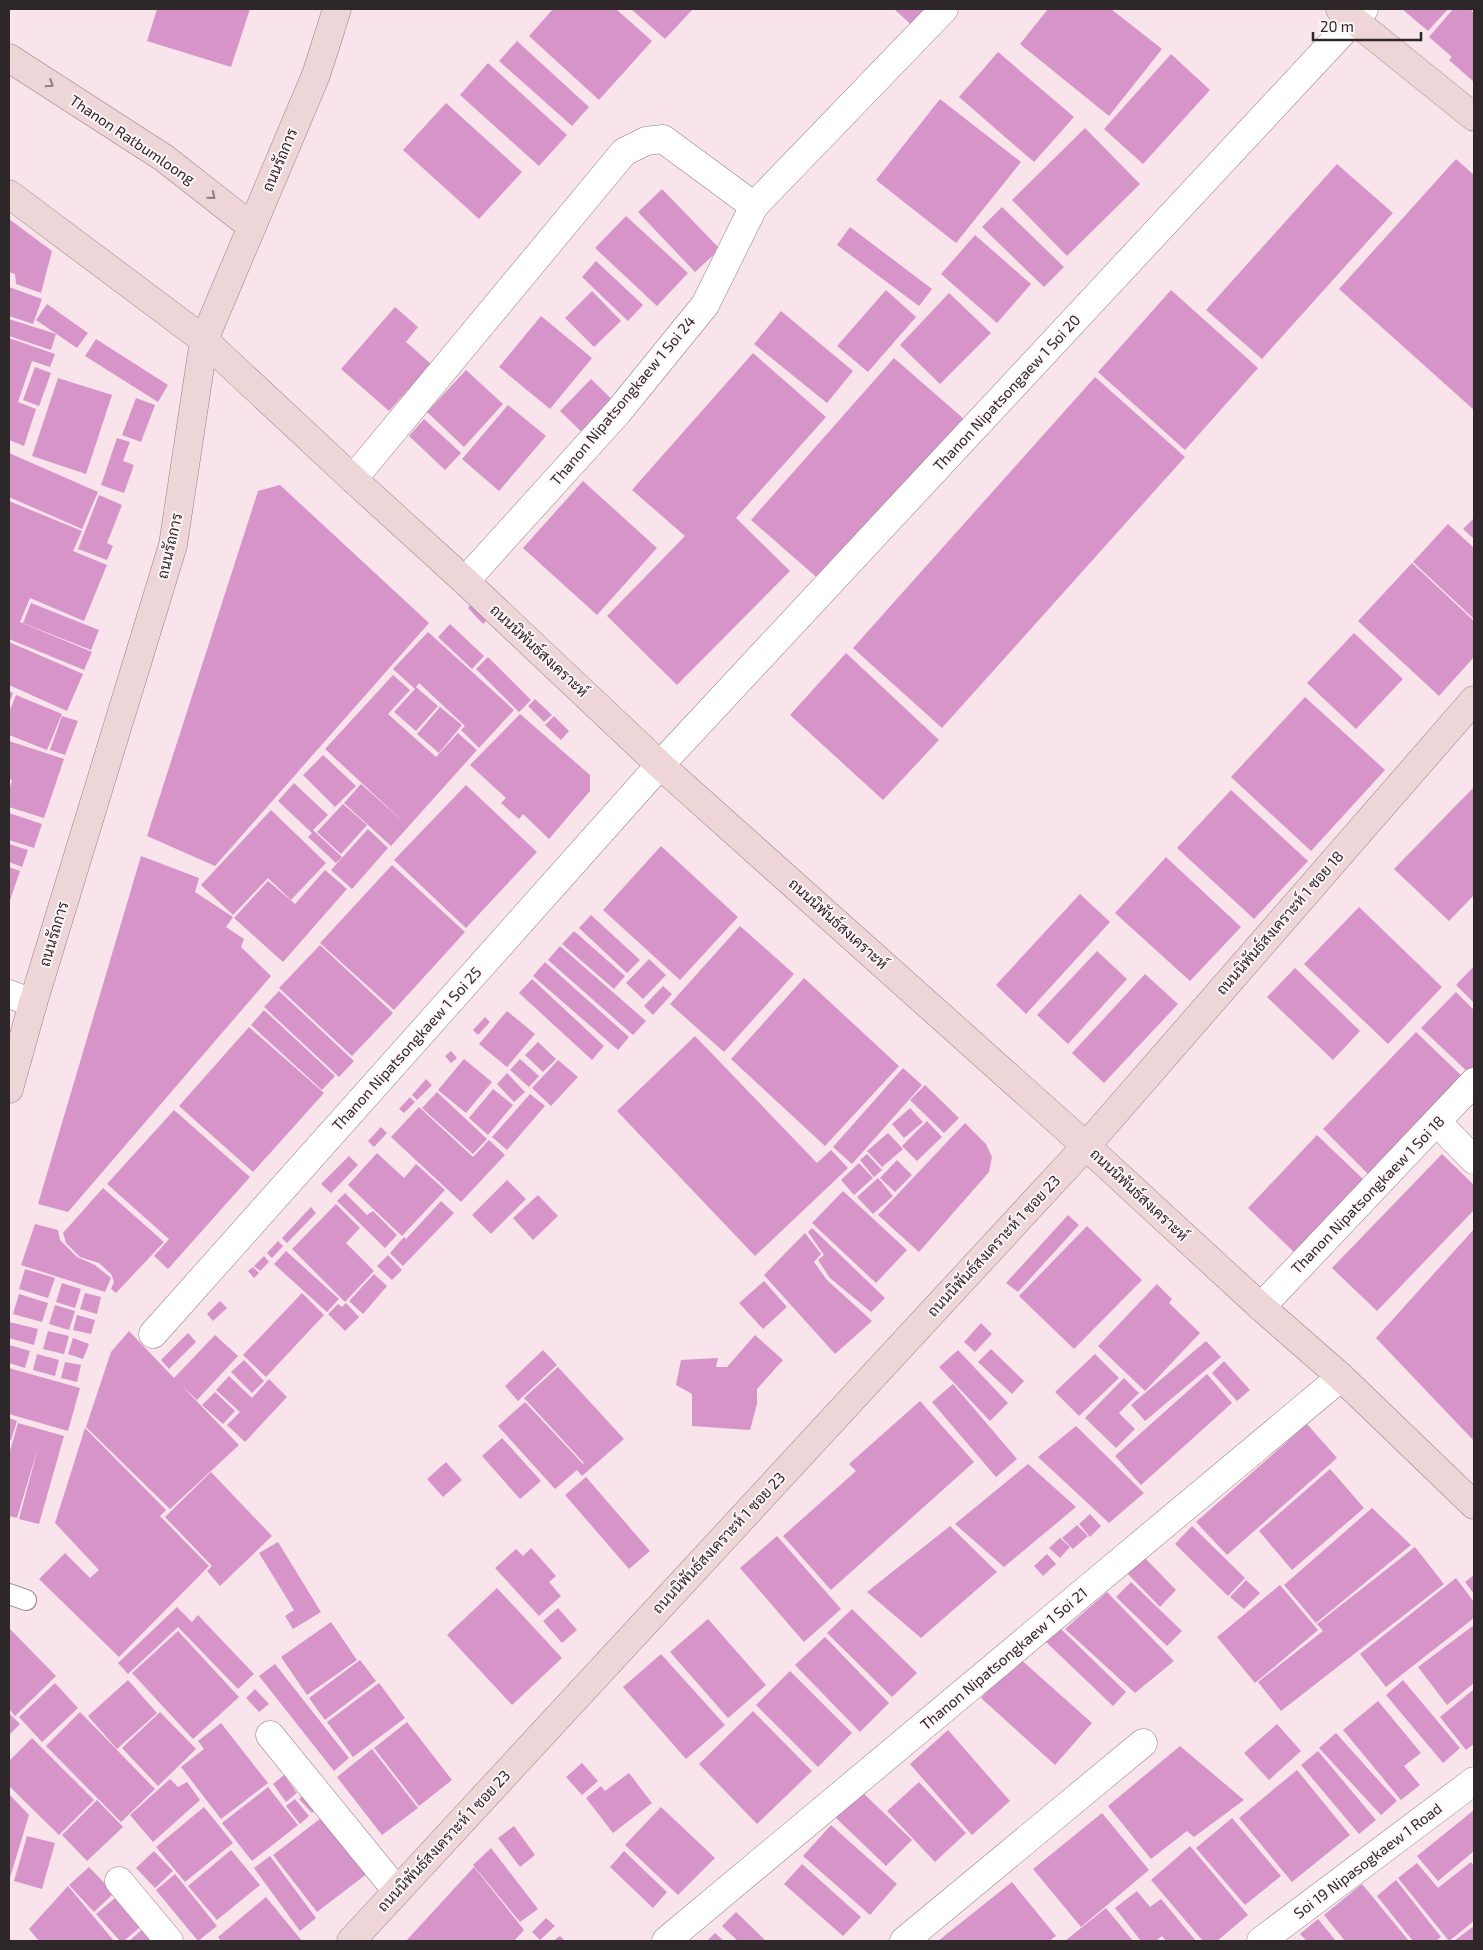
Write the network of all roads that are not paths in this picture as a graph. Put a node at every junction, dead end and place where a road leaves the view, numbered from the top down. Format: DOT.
graph roads {
  1 [pos="337,9"];
  2 [pos="944,9"];
  3 [pos="1352,13"];
  4 [pos="9,58"];
  5 [pos="1474,117"];
  6 [pos="9,194"];
  7 [pos="754,206"];
  8 [pos="252,228"];
  9 [pos="204,340"];
  10 [pos="353,479"];
  11 [pos="465,581"];
  12 [pos="1474,700"];
  13 [pos="660,765"];
  14 [pos="21,998"];
  15 [pos="1474,1082"];
  16 [pos="9,1089"];
  17 [pos="1437,1122"];
  18 [pos="1086,1146"];
  19 [pos="1474,1160"];
  20 [pos="1261,1307"];
  21 [pos="153,1334"];
  22 [pos="1341,1377"];
  23 [pos="1474,1505"];
  24 [pos="270,1735"];
  25 [pos="1143,1743"];
  26 [pos="1474,1781"];
  27 [pos="119,1881"];
  28 [pos="397,1891"];
  29 [pos="169,1941"];
  30 [pos="351,1941"];
  31 [pos="666,1941"];
  32 [pos="904,1941"];
  33 [pos="1261,1941"];
  1 -- 8 [label="street, ถนนรัถการ"];
  2 -- 7 [label="street, Thanon Nipatsongkaew 1 Soi 24"];
  3 -- 5 [label="street"];
  3 -- 13 [label="street, Thanon Nipatsongaew 1 Soi 20"];
  4 -- 8 [label="street, Thanon Ratbumloong, one-way"];
  6 -- 9 [label="street, ถนนนิพันธ์สงเคราะห์"];
  7 -- 10 [label="street"];
  7 -- 11 [label="street, Thanon Nipatsongkaew 1 Soi 24"];
  8 -- 9 [label="street, ถนนรัถการ"];
  9 -- 10 [label="street, ถนนนิพันธ์สงเคราะห์"];
  9 -- 14 [label="street, ถนนรัถการ"];
  10 -- 11 [label="street, ถนนนิพันธ์สงเคราะห์"];
  11 -- 13 [label="street, ถนนนิพันธ์สงเคราะห์"];
  12 -- 18 [label="street, ถนนนิพันธ์สงเคราะห์ 1 ซอย 18"];
  13 -- 18 [label="street, ถนนนิพันธ์สงเคราะห์"];
  13 -- 21 [label="street, Thanon Nipatsongkaew 1 Soi 25"];
  14 -- 16 [label="street, ถนนรัถการ"];
  15 -- 17 [label="street, Thanon Nipatsongkaew 1 Soi 18"];
  17 -- 19 [label="street"];
  17 -- 20 [label="street, Thanon Nipatsongkaew 1 Soi 18"];
  18 -- 20 [label="street, ถนนนิพันธ์สงเคราะห์"];
  18 -- 28 [label="street, ถนนนิพันธ์สงเคราะห์ 1 ซอย 23"];
  20 -- 22 [label="street, ถนนนิพันธ์สงเคราะห์"];
  22 -- 23 [label="street, ถนนนิพันธ์สงเคราะห์"];
  22 -- 31 [label="street, Thanon Nipatsongkaew 1 Soi 21"];
  24 -- 28 [label="street"];
  25 -- 32 [label="street"];
  26 -- 33 [label="street, Soi 19 Nipasogkaew 1 Road"];
  27 -- 29 [label="street"];
  28 -- 30 [label="street, ถนนนิพันธ์สงเคราะห์ 1 ซอย 23"];
}
